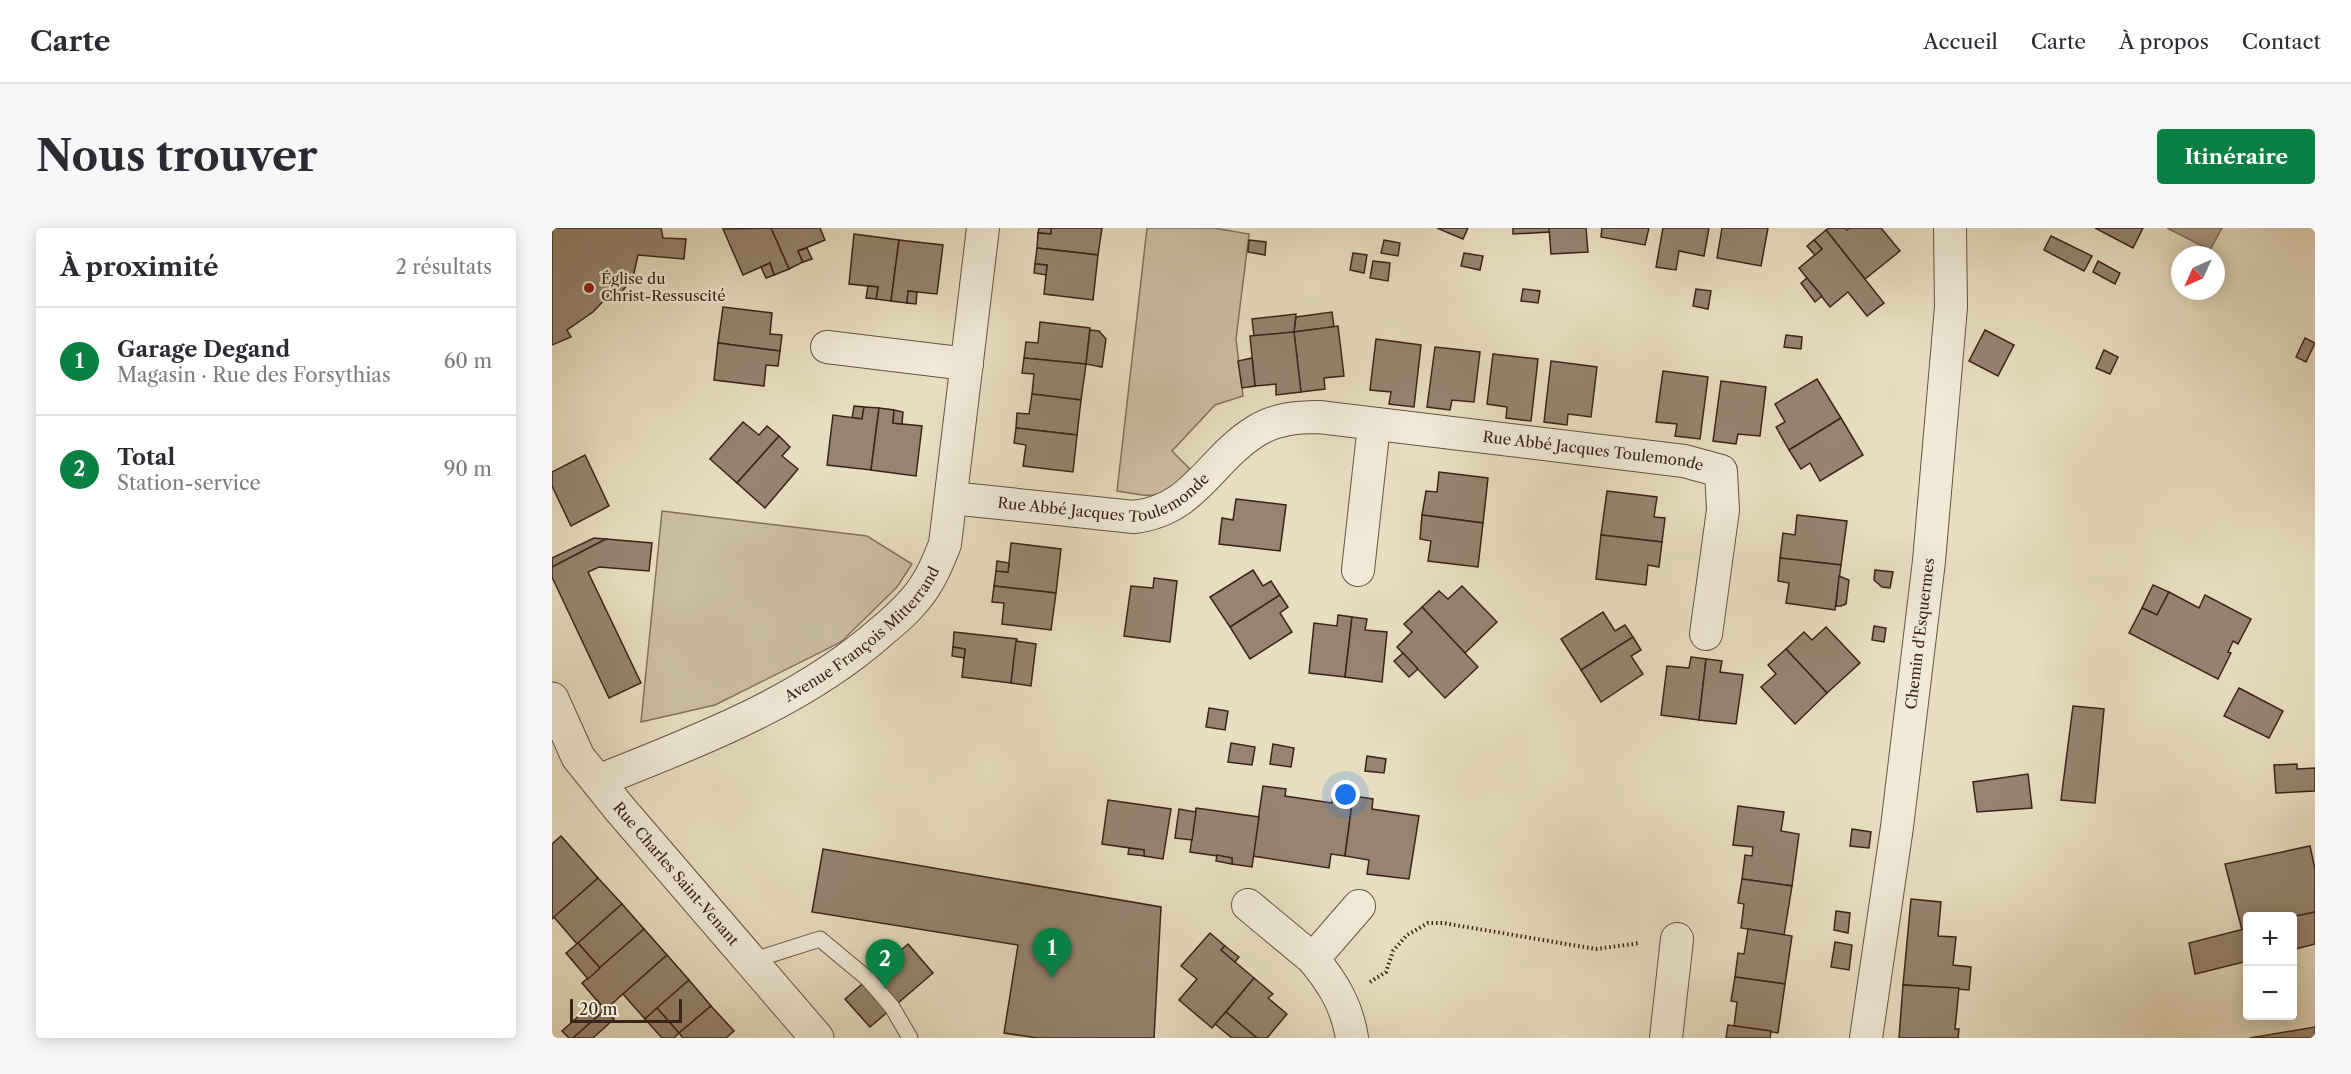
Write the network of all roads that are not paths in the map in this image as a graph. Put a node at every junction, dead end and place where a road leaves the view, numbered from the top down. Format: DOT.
graph roads {
  1 [pos="983,228"];
  2 [pos="1950,228"];
  3 [pos="827,347"];
  4 [pos="968,364"];
  5 [pos="1374,425"];
  6 [pos="951,498"];
  7 [pos="1358,570"];
  8 [pos="1706,634"];
  9 [pos="552,699"];
  10 [pos="576,764"];
  11 [pos="1248,905"];
  12 [pos="1359,906"];
  13 [pos="1677,939"];
  14 [pos="1313,958"];
  15 [pos="751,961"];
  16 [pos="817,1038"];
  17 [pos="910,1038"];
  18 [pos="1352,1038"];
  19 [pos="1666,1038"];
  20 [pos="1866,1038"];
  1 -- 4 [label="street, Avenue François Mitterrand"];
  2 -- 20 [label="street, Chemin d'Esquermes"];
  3 -- 4 [label="street"];
  4 -- 6 [label="street, Avenue François Mitterrand"];
  5 -- 6 [label="street, Rue Abbé Jacques Toulemonde"];
  5 -- 7 [label="street"];
  5 -- 8 [label="street, Rue Abbé Jacques Toulemonde"];
  6 -- 10 [label="street, Avenue François Mitterrand"];
  9 -- 10 [label="street, Rue Charles Saint-Venant"];
  10 -- 15 [label="street, Rue Charles Saint-Venant"];
  11 -- 14 [label="street"];
  12 -- 14 [label="street"];
  13 -- 19 [label="street"];
  14 -- 18 [label="street"];
  15 -- 16 [label="street, Rue Charles Saint-Venant"];
  15 -- 17 [label="lane"];
}
